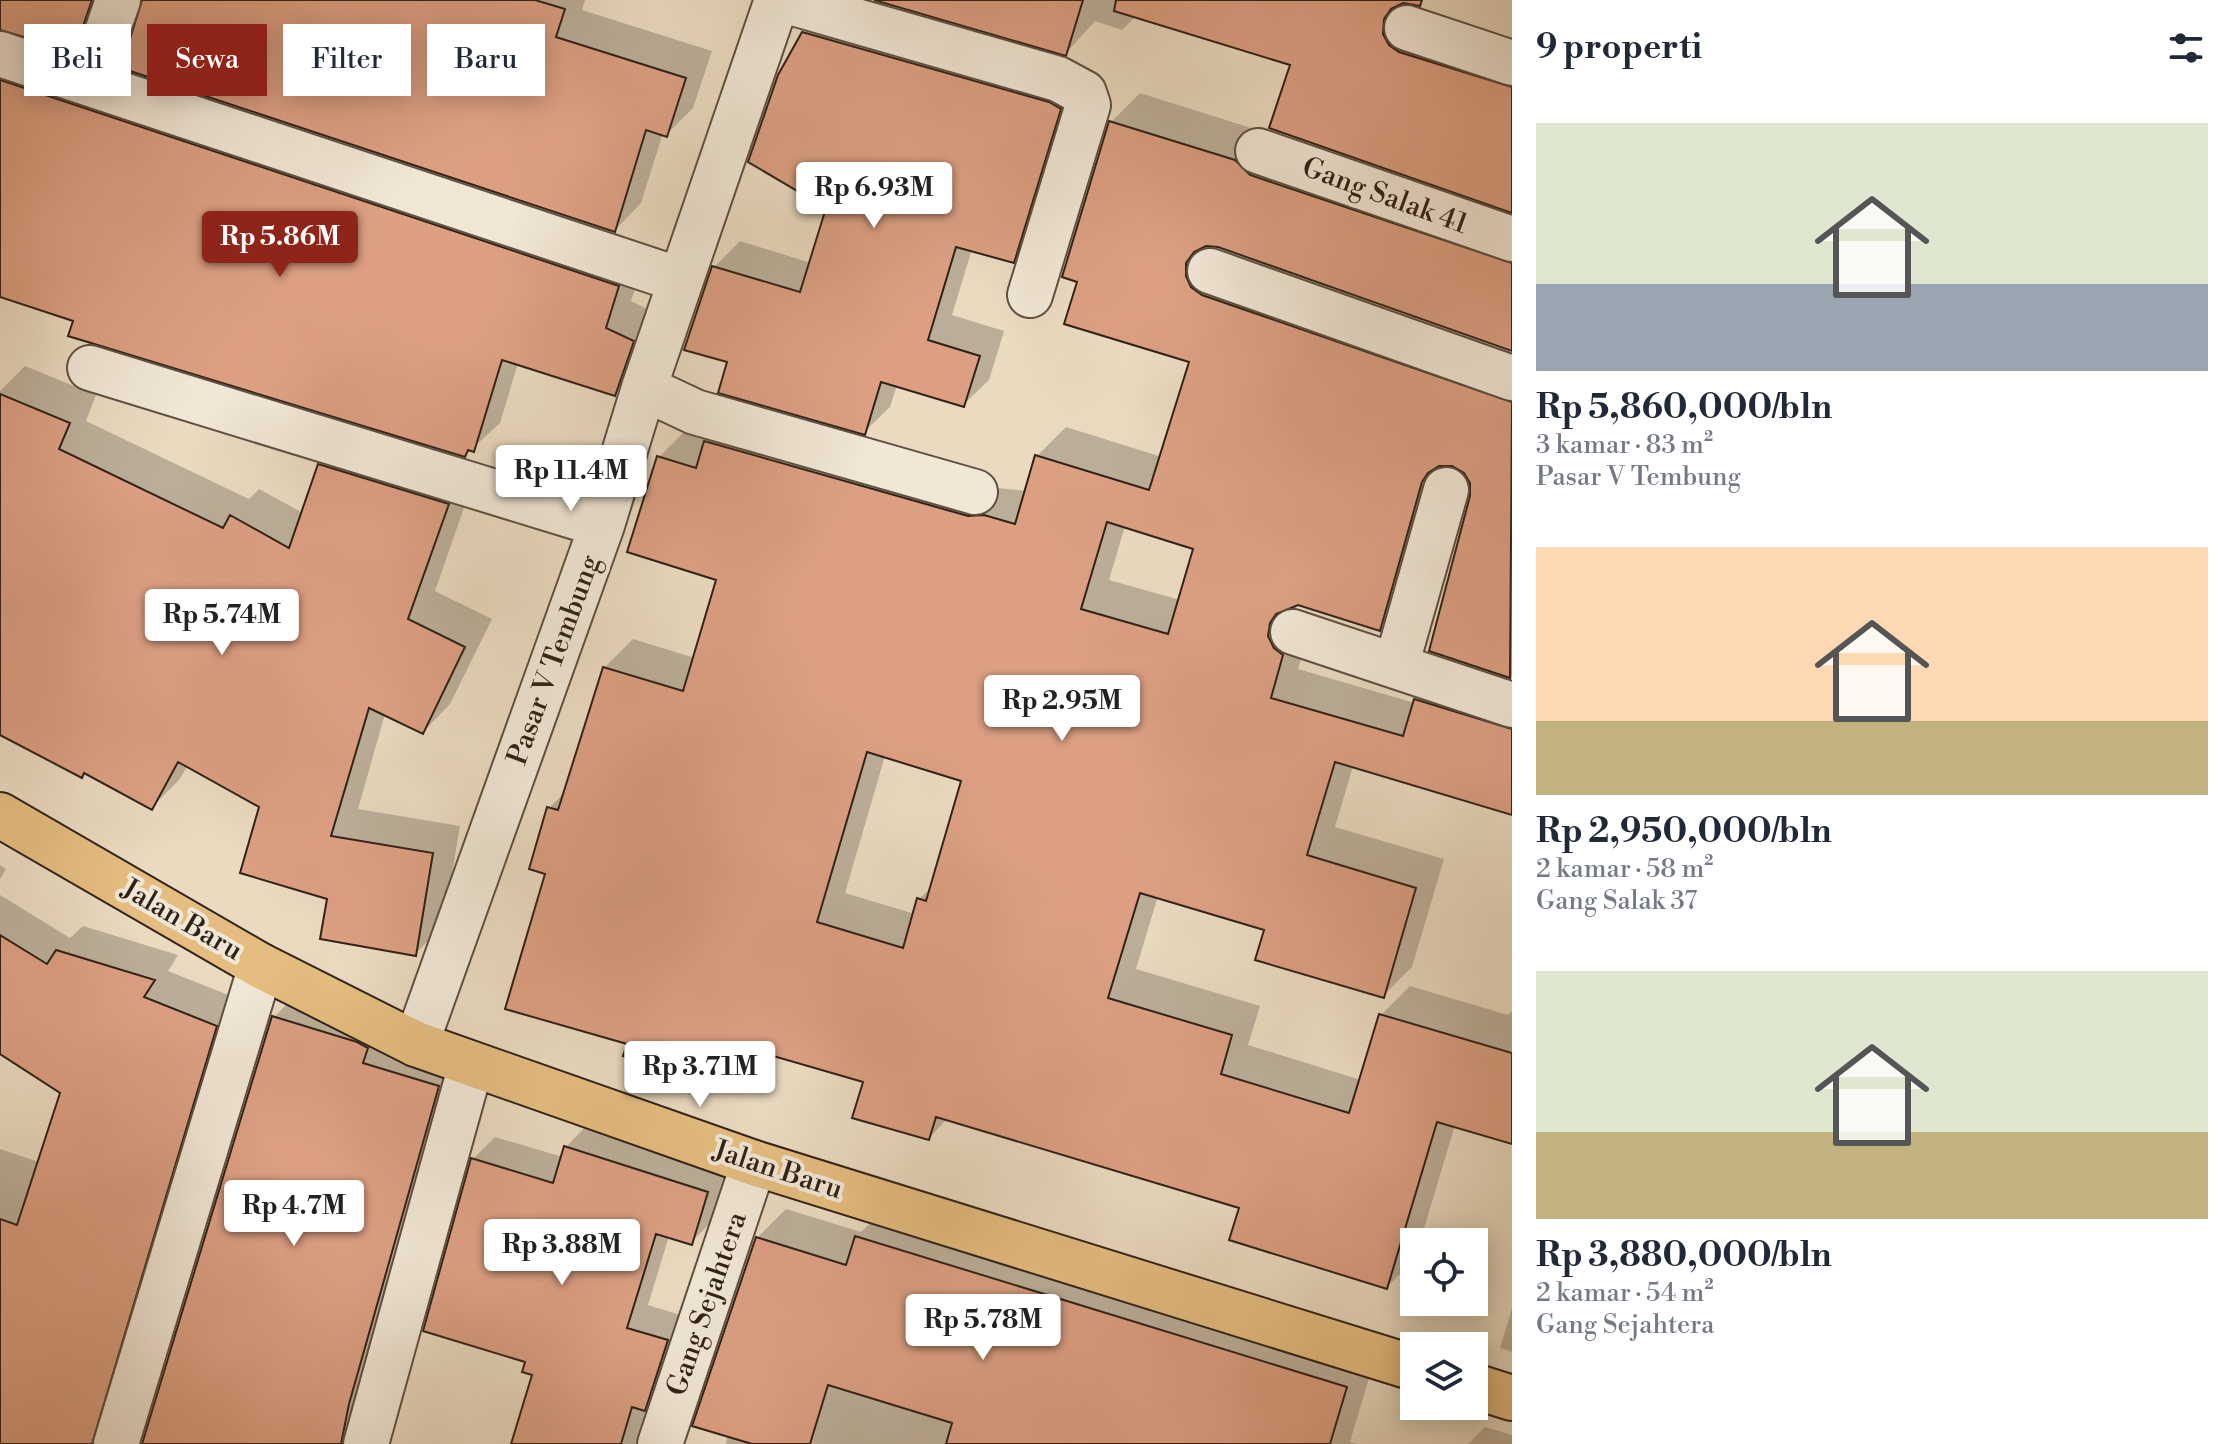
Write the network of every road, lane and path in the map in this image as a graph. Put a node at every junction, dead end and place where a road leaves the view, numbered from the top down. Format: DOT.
graph roads {
  1 [pos="118,0"];
  2 [pos="777,0"];
  3 [pos="783,0"];
  4 [pos="110,24"];
  5 [pos="1407,28"];
  6 [pos="0,54"];
  7 [pos="24,61"];
  8 [pos="1512,63"];
  9 [pos="131,96"];
  10 [pos="1258,151"];
  11 [pos="1512,239"];
  12 [pos="1210,271"];
  13 [pos="680,280"];
  14 [pos="1030,295"];
  15 [pos="90,368"];
  16 [pos="1512,378"];
  17 [pos="644,388"];
  18 [pos="1446,490"];
  19 [pos="975,492"];
  20 [pos="602,525"];
  21 [pos="1293,632"];
  22 [pos="1396,666"];
  23 [pos="1512,705"];
  24 [pos="0,815"];
  25 [pos="261,966"];
  26 [pos="416,1044"];
  27 [pos="471,1065"];
  28 [pos="754,1163"];
  29 [pos="1400,1364"];
  30 [pos="1488,1390"];
  31 [pos="1512,1398"];
  32 [pos="116,1444"];
  33 [pos="366,1444"];
  34 [pos="660,1444"];
  1 -- 4 [label="street"];
  2 -- 13 [label="street, Pasar V Tembung"];
  3 -- 14 [label="street"];
  5 -- 8 [label="street"];
  6 -- 7 [label="street"];
  9 -- 13 [label="street"];
  10 -- 11 [label="street, Gang Salak 41"];
  12 -- 16 [label="street"];
  13 -- 17 [label="street, Pasar V Tembung"];
  15 -- 20 [label="street"];
  17 -- 19 [label="street"];
  17 -- 20 [label="street, Pasar V Tembung"];
  18 -- 22 [label="street"];
  20 -- 26 [label="street, Pasar V Tembung"];
  21 -- 22 [label="street"];
  22 -- 23 [label="street"];
  24 -- 25 [label="main road, Jalan Baru"];
  25 -- 26 [label="main road, Jalan Baru"];
  25 -- 32 [label="street"];
  26 -- 27 [label="main road, Jalan Baru"];
  27 -- 28 [label="main road, Jalan Baru"];
  27 -- 33 [label="street"];
  28 -- 29 [label="main road, Jalan Baru"];
  28 -- 34 [label="street, Gang Sejahtera"];
  30 -- 31 [label="main road"];
}
